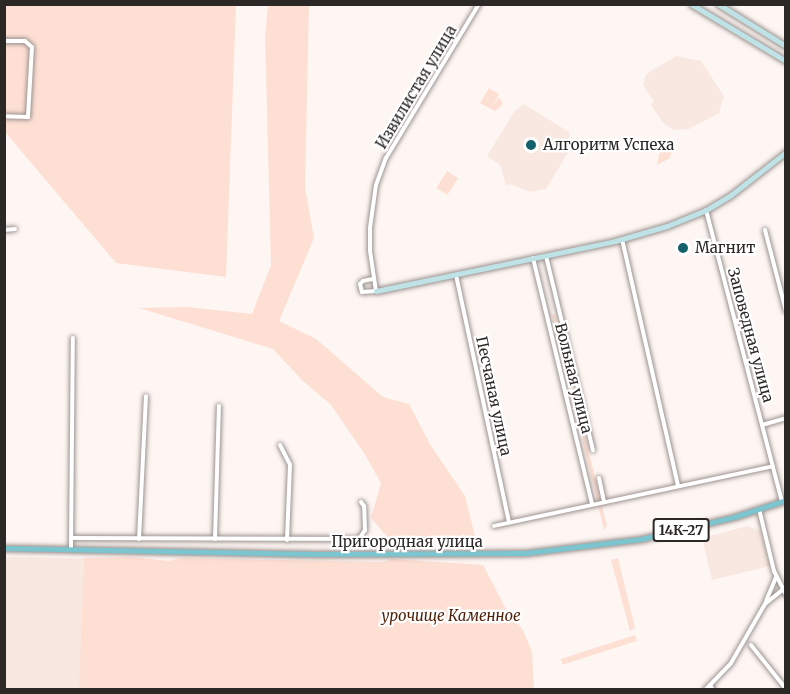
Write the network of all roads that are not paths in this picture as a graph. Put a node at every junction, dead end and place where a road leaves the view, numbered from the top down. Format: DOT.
graph roads {
  1 [pos="479,4"];
  2 [pos="691,4"];
  3 [pos="718,4"];
  4 [pos="4,41"];
  5 [pos="786,46"];
  6 [pos="786,62"];
  7 [pos="4,116"];
  8 [pos="786,152"];
  9 [pos="706,210"];
  10 [pos="15,229"];
  11 [pos="4,230"];
  12 [pos="765,231"];
  13 [pos="622,239"];
  14 [pos="546,255"];
  15 [pos="533,258"];
  16 [pos="456,275"];
  17 [pos="373,279"];
  18 [pos="376,291"];
  19 [pos="786,311"];
  20 [pos="73,338"];
  21 [pos="146,396"];
  22 [pos="219,406"];
  23 [pos="786,418"];
  24 [pos="762,425"];
  25 [pos="280,445"];
  26 [pos="593,450"];
  27 [pos="773,466"];
  28 [pos="599,478"];
  29 [pos="678,485"];
  30 [pos="784,500"];
  31 [pos="604,501"];
  32 [pos="361,502"];
  33 [pos="592,504"];
  34 [pos="759,509"];
  35 [pos="509,522"];
  36 [pos="494,526"];
  37 [pos="71,538"];
  38 [pos="139,539"];
  39 [pos="215,539"];
  40 [pos="287,540"];
  41 [pos="4,546"];
  42 [pos="71,548"];
  43 [pos="776,577"];
  44 [pos="782,590"];
  45 [pos="786,595"];
  46 [pos="765,604"];
  47 [pos="751,645"];
  48 [pos="711,687"];
  49 [pos="786,689"];
  50 [pos="705,690"];
  1 -- 17 [label="street, Извилистая улица"];
  2 -- 6 [label="street"];
  3 -- 5 [label="street"];
  4 -- 7 [label="street"];
  8 -- 9 [label="street"];
  9 -- 13 [label="street"];
  9 -- 24 [label="street, Заповедная улица"];
  10 -- 11 [label="street"];
  12 -- 19 [label="street"];
  13 -- 14 [label="street"];
  13 -- 29 [label="street"];
  14 -- 15 [label="street"];
  14 -- 26 [label="street, Вольная улица"];
  15 -- 16 [label="street"];
  15 -- 33 [label="street, Вольная улица"];
  16 -- 18 [label="street"];
  16 -- 35 [label="street, Песчаная улица"];
  17 -- 18 [label="street, Извилистая улица"];
  17 -- 18 [label="street"];
  20 -- 37 [label="street"];
  21 -- 38 [label="street"];
  22 -- 39 [label="street"];
  23 -- 24 [label="street"];
  24 -- 27 [label="street, Заповедная улица"];
  25 -- 40 [label="street"];
  27 -- 29 [label="street"];
  27 -- 30 [label="street, Заповедная улица"];
  28 -- 31 [label="street"];
  29 -- 31 [label="street"];
  30 -- 34 [label="main road, Пригородная улица / 14К-27"];
  31 -- 33 [label="street"];
  32 -- 40 [label="street, Пригородная улица"];
  33 -- 35 [label="street"];
  34 -- 42 [label="main road, Пригородная улица / 14К-27"];
  34 -- 43 [label="street"];
  35 -- 36 [label="street"];
  37 -- 38 [label="street, Пригородная улица"];
  37 -- 42 [label="street"];
  38 -- 39 [label="street, Пригородная улица"];
  39 -- 40 [label="street, Пригородная улица"];
  41 -- 42 [label="main road, Пригородная улица"];
  43 -- 44 [label="street"];
  43 -- 46 [label="street"];
  44 -- 45 [label="street"];
  44 -- 46 [label="street"];
  46 -- 48 [label="street"];
  47 -- 49 [label="street"];
  48 -- 50 [label="street"];
}
